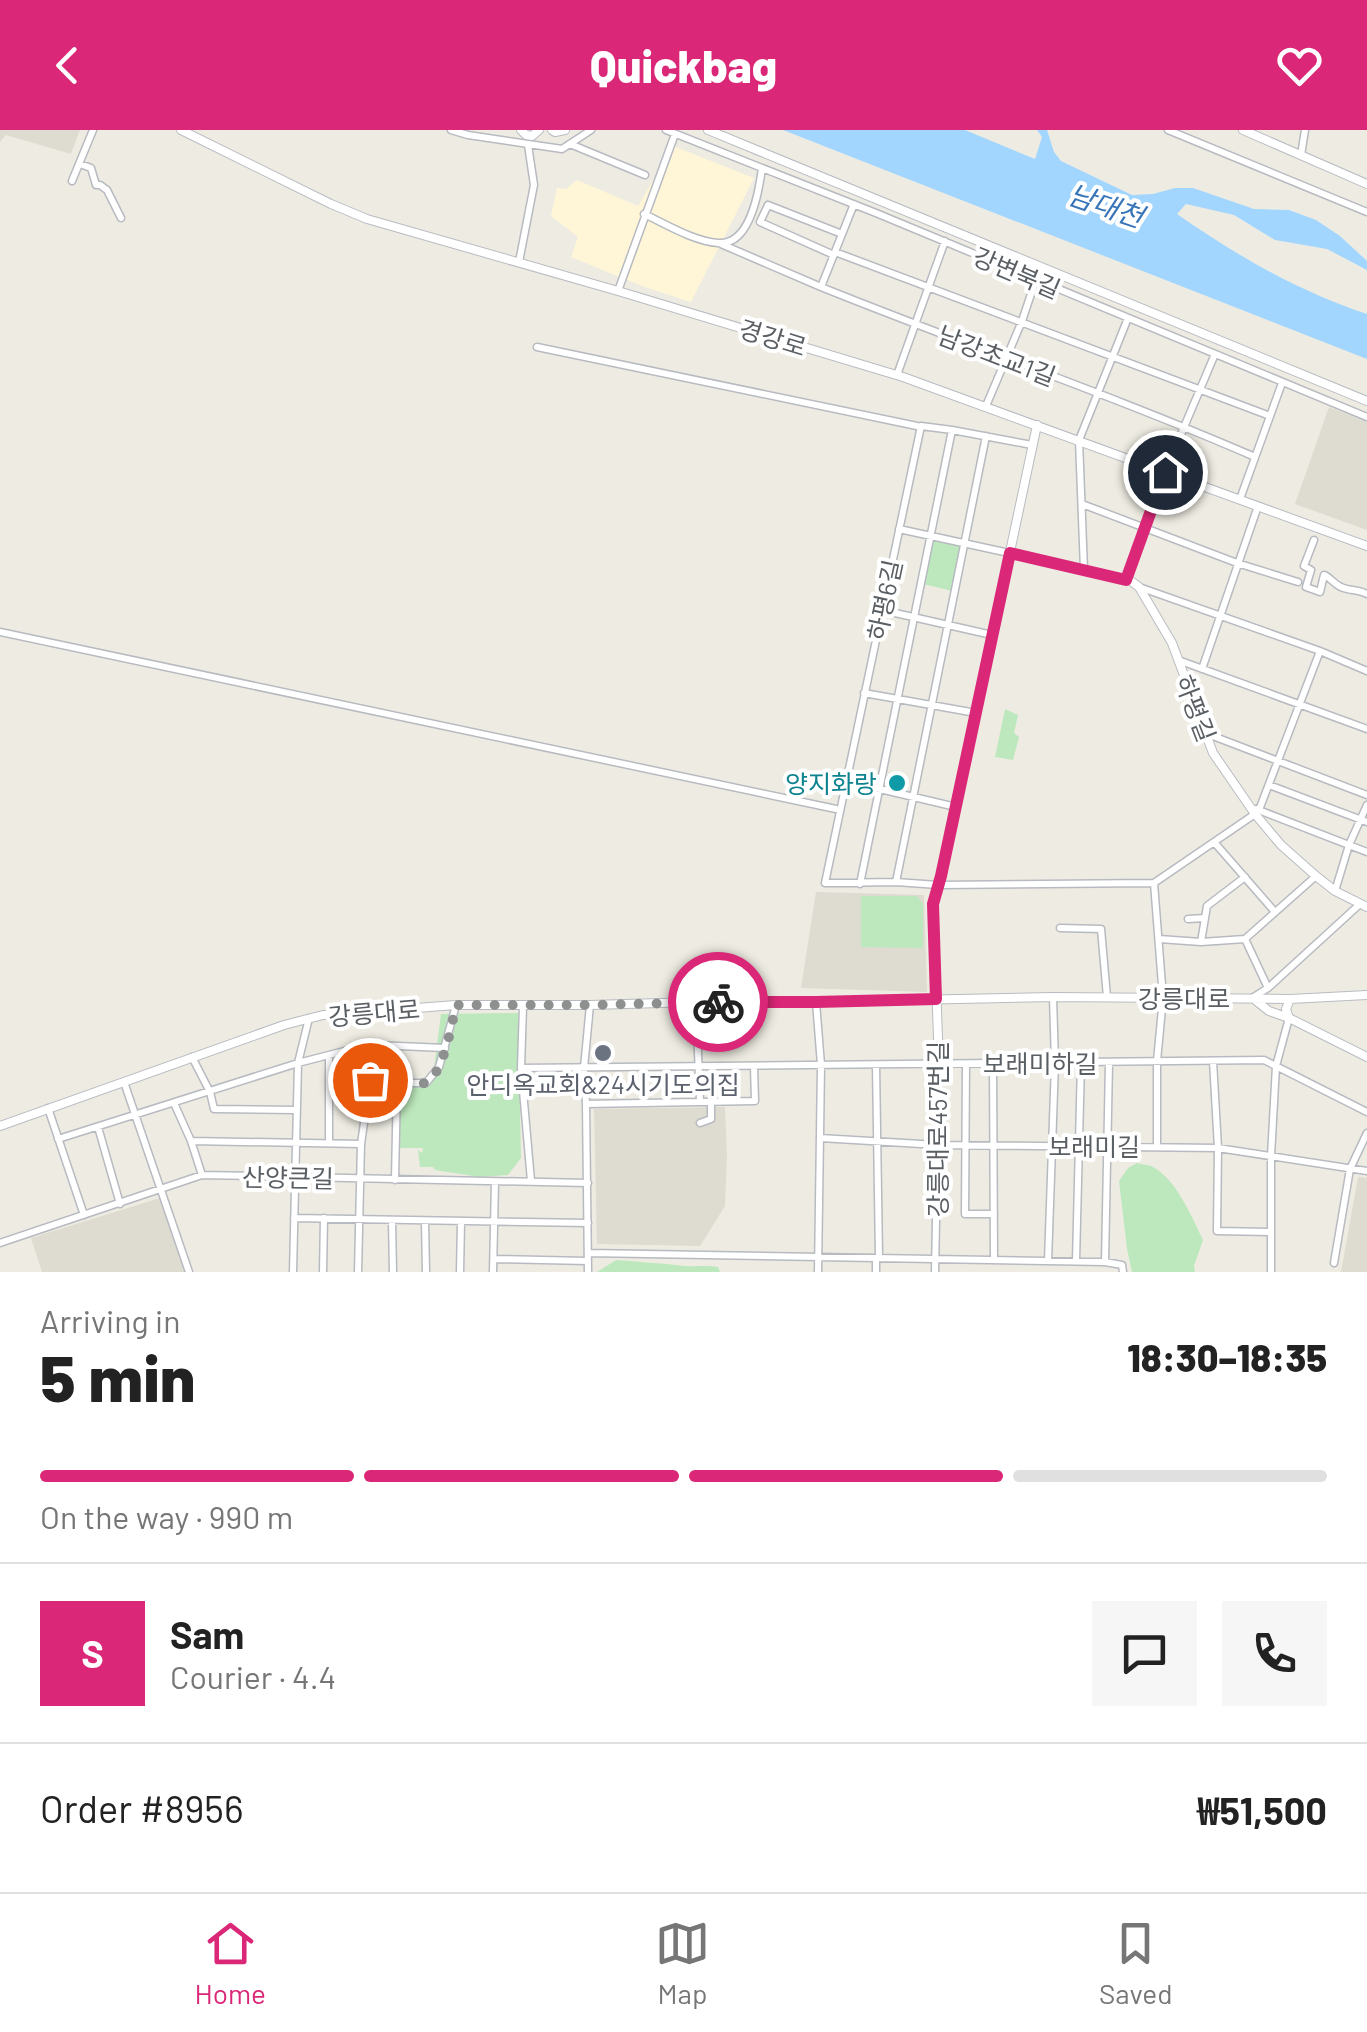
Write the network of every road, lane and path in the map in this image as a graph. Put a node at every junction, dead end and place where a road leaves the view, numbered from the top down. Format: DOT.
graph roads {
  1 [pos="93,130"];
  2 [pos="181,130"];
  3 [pos="450,130"];
  4 [pos="540,130"];
  5 [pos="552,130"];
  6 [pos="566,130"];
  7 [pos="591,130"];
  8 [pos="666,130"];
  9 [pos="708,130"];
  10 [pos="1168,130"];
  11 [pos="1243,130"];
  12 [pos="1306,130"];
  13 [pos="195,133"];
  14 [pos="675,134"];
  15 [pos="526,137"];
  16 [pos="569,143"];
  17 [pos="1301,155"];
  18 [pos="80,164"];
  19 [pos="762,168"];
  20 [pos="645,175"];
  21 [pos="72,181"];
  22 [pos="1367,184"];
  23 [pos="854,204"];
  24 [pos="1367,212"];
  25 [pos="644,214"];
  26 [pos="121,218"];
  27 [pos="842,234"];
  28 [pos="944,241"];
  29 [pos="720,244"];
  30 [pos="834,253"];
  31 [pos="520,262"];
  32 [pos="1036,279"];
  33 [pos="822,286"];
  34 [pos="929,287"];
  35 [pos="618,291"];
  36 [pos="1128,318"];
  37 [pos="1022,321"];
  38 [pos="913,324"];
  39 [pos="538,347"];
  40 [pos="1215,354"];
  41 [pos="1113,355"];
  42 [pos="1006,359"];
  43 [pos="897,375"];
  44 [pos="1282,382"];
  45 [pos="1200,388"];
  46 [pos="1098,393"];
  47 [pos="1367,402"];
  48 [pos="986,406"];
  49 [pos="1270,416"];
  50 [pos="1367,418"];
  51 [pos="1036,425"];
  52 [pos="917,426"];
  53 [pos="1184,426"];
  54 [pos="952,430"];
  55 [pos="986,436"];
  56 [pos="1079,440"];
  57 [pos="1032,445"];
  58 [pos="1255,457"];
  59 [pos="1165,472"];
  60 [pos="1240,499"];
  61 [pos="1082,504"];
  62 [pos="1258,506"];
  63 [pos="1144,528"];
  64 [pos="899,529"];
  65 [pos="930,536"];
  66 [pos="1314,540"];
  67 [pos="964,544"];
  68 [pos="1367,546"];
  69 [pos="1010,553"];
  70 [pos="1238,563"];
  71 [pos="1084,570"];
  72 [pos="1312,570"];
  73 [pos="1324,575"];
  74 [pos="1126,580"];
  75 [pos="1298,582"];
  76 [pos="1139,587"];
  77 [pos="1367,594"];
  78 [pos="882,610"];
  79 [pos="1219,616"];
  80 [pos="914,618"];
  81 [pos="947,626"];
  82 [pos="0,632"];
  83 [pos="992,635"];
  84 [pos="1320,651"];
  85 [pos="1178,660"];
  86 [pos="1202,669"];
  87 [pos="1367,670"];
  88 [pos="864,692"];
  89 [pos="897,698"];
  90 [pos="1300,704"];
  91 [pos="931,705"];
  92 [pos="976,713"];
  93 [pos="1367,729"];
  94 [pos="1205,733"];
  95 [pos="1277,761"];
  96 [pos="846,781"];
  97 [pos="1269,784"];
  98 [pos="879,787"];
  99 [pos="913,796"];
  100 [pos="1367,796"];
  101 [pos="1367,804"];
  102 [pos="956,807"];
  103 [pos="836,809"];
  104 [pos="1255,810"];
  105 [pos="1364,821"];
  106 [pos="1214,842"];
  107 [pos="1349,845"];
  108 [pos="1367,852"];
  109 [pos="1316,876"];
  110 [pos="1245,877"];
  111 [pos="896,882"];
  112 [pos="1154,883"];
  113 [pos="860,884"];
  114 [pos="938,885"];
  115 [pos="1335,891"];
  116 [pos="1364,906"];
  117 [pos="1275,912"];
  118 [pos="1205,918"];
  119 [pos="1188,919"];
  120 [pos="1060,928"];
  121 [pos="1159,938"];
  122 [pos="1246,939"];
  123 [pos="1200,942"];
  124 [pos="1268,988"];
  125 [pos="1367,995"];
  126 [pos="1053,996"];
  127 [pos="1107,997"];
  128 [pos="1163,998"];
  129 [pos="1252,998"];
  130 [pos="936,999"];
  131 [pos="1290,999"];
  132 [pos="696,1002"];
  133 [pos="816,1002"];
  134 [pos="456,1005"];
  135 [pos="590,1005"];
  136 [pos="523,1006"];
  137 [pos="308,1018"];
  138 [pos="1289,1018"];
  139 [pos="375,1046"];
  140 [pos="445,1048"];
  141 [pos="329,1055"];
  142 [pos="192,1057"];
  143 [pos="1367,1057"];
  144 [pos="1213,1061"];
  145 [pos="1080,1062"];
  146 [pos="1110,1062"];
  147 [pos="1158,1062"];
  148 [pos="1055,1063"];
  149 [pos="298,1064"];
  150 [pos="939,1064"];
  151 [pos="966,1064"];
  152 [pos="994,1064"];
  153 [pos="821,1065"];
  154 [pos="876,1065"];
  155 [pos="700,1066"];
  156 [pos="754,1066"];
  157 [pos="1276,1066"];
  158 [pos="522,1068"];
  159 [pos="584,1068"];
  160 [pos="370,1080"];
  161 [pos="124,1082"];
  162 [pos="397,1083"];
  163 [pos="210,1092"];
  164 [pos="700,1102"];
  165 [pos="712,1102"];
  166 [pos="174,1103"];
  167 [pos="586,1104"];
  168 [pos="48,1108"];
  169 [pos="296,1110"];
  170 [pos="1367,1112"];
  171 [pos="136,1114"];
  172 [pos="700,1123"];
  173 [pos="0,1126"];
  174 [pos="98,1127"];
  175 [pos="1367,1133"];
  176 [pos="820,1138"];
  177 [pos="58,1139"];
  178 [pos="192,1141"];
  179 [pos="294,1141"];
  180 [pos="329,1142"];
  181 [pos="878,1142"];
  182 [pos="360,1144"];
  183 [pos="938,1145"];
  184 [pos="966,1145"];
  185 [pos="1079,1145"];
  186 [pos="1107,1145"];
  187 [pos="994,1146"];
  188 [pos="1050,1146"];
  189 [pos="1157,1147"];
  190 [pos="1218,1148"];
  191 [pos="1271,1156"];
  192 [pos="1350,1169"];
  193 [pos="1367,1171"];
  194 [pos="202,1175"];
  195 [pos="294,1176"];
  196 [pos="360,1179"];
  197 [pos="395,1180"];
  198 [pos="531,1181"];
  199 [pos="495,1182"];
  200 [pos="588,1183"];
  201 [pos="160,1190"];
  202 [pos="120,1204"];
  203 [pos="994,1214"];
  204 [pos="84,1215"];
  205 [pos="294,1218"];
  206 [pos="324,1218"];
  207 [pos="360,1219"];
  208 [pos="392,1220"];
  209 [pos="425,1221"];
  210 [pos="461,1222"];
  211 [pos="495,1223"];
  212 [pos="588,1223"];
  213 [pos="1270,1232"];
  214 [pos="1,1243"];
  215 [pos="588,1257"];
  216 [pos="818,1257"];
  217 [pos="878,1258"];
  218 [pos="494,1259"];
  219 [pos="935,1259"];
  220 [pos="994,1260"];
  221 [pos="1048,1261"];
  222 [pos="1076,1262"];
  223 [pos="1105,1262"];
  224 [pos="1334,1263"];
  225 [pos="189,1272"];
  226 [pos="293,1272"];
  227 [pos="324,1272"];
  228 [pos="358,1272"];
  229 [pos="393,1272"];
  230 [pos="426,1272"];
  231 [pos="460,1272"];
  232 [pos="493,1272"];
  233 [pos="588,1272"];
  234 [pos="818,1272"];
  235 [pos="876,1272"];
  236 [pos="935,1272"];
  237 [pos="1123,1272"];
  238 [pos="1272,1272"];
  1 -- 18 [label="street"];
  2 -- 13 [label="street, 경강로"];
  3 -- 15 [label="street"];
  4 -- 15 [label="street"];
  5 -- 6 [label="street"];
  7 -- 16 [label="street"];
  8 -- 14 [label="street, 강변북길"];
  9 -- 47 [label="street"];
  10 -- 24 [label="street"];
  11 -- 17 [label="street"];
  12 -- 17 [label="street"];
  13 -- 31 [label="street, 경강로"];
  14 -- 19 [label="street, 강변북길"];
  14 -- 25 [label="street"];
  15 -- 16 [label="street"];
  15 -- 31 [label="street"];
  16 -- 20 [label="street"];
  17 -- 22 [label="street"];
  18 -- 21 [label="street"];
  18 -- 26 [label="street"];
  19 -- 23 [label="street, 강변북길"];
  19 -- 29 [label="street"];
  23 -- 27 [label="street"];
  23 -- 28 [label="street, 강변북길"];
  25 -- 29 [label="street, 남강초교1길"];
  25 -- 35 [label="street"];
  27 -- 30 [label="street"];
  27 -- 30 [label="street"];
  28 -- 32 [label="street, 강변북길"];
  28 -- 34 [label="street"];
  29 -- 33 [label="street, 남강초교1길"];
  30 -- 33 [label="street"];
  30 -- 34 [label="street"];
  31 -- 35 [label="street, 경강로"];
  32 -- 36 [label="street, 강변북길"];
  32 -- 37 [label="street"];
  33 -- 38 [label="street, 남강초교1길"];
  34 -- 37 [label="street"];
  34 -- 38 [label="street"];
  35 -- 43 [label="street, 경강로"];
  36 -- 40 [label="street, 강변북길"];
  36 -- 41 [label="street"];
  37 -- 41 [label="street"];
  37 -- 42 [label="street"];
  38 -- 42 [label="street, 남강초교1길"];
  38 -- 43 [label="street"];
  39 -- 52 [label="street"];
  40 -- 44 [label="street, 강변북길"];
  40 -- 45 [label="street"];
  41 -- 45 [label="street"];
  41 -- 46 [label="street"];
  42 -- 46 [label="street, 남강초교1길"];
  42 -- 48 [label="street"];
  43 -- 48 [label="street, 경강로"];
  44 -- 49 [label="street"];
  44 -- 50 [label="street, 강변북길"];
  45 -- 49 [label="street"];
  45 -- 53 [label="street"];
  46 -- 53 [label="street, 남강초교1길"];
  46 -- 56 [label="street"];
  48 -- 51 [label="street, 경강로"];
  49 -- 58 [label="street"];
  51 -- 56 [label="street, 경강로"];
  51 -- 57 [label="street, 강릉대로457번길"];
  53 -- 58 [label="street, 남강초교1길"];
  53 -- 59 [label="street"];
  54 -- 55 [label="street"];
  54 -- 64 [label="street, 하평6길"];
  54 -- 65 [label="street"];
  55 -- 57 [label="street"];
  55 -- 67 [label="street"];
  56 -- 59 [label="street, 경강로"];
  56 -- 61 [label="street"];
  57 -- 69 [label="street, 강릉대로457번길"];
  58 -- 60 [label="street"];
  59 -- 60 [label="street, 경강로"];
  59 -- 63 [label="street"];
  60 -- 62 [label="street, 경강로"];
  61 -- 63 [label="street"];
  61 -- 71 [label="street"];
  62 -- 68 [label="street, 경강로"];
  62 -- 70 [label="street"];
  63 -- 70 [label="street"];
  63 -- 74 [label="street"];
  64 -- 65 [label="street"];
  64 -- 78 [label="street, 하평6길"];
  65 -- 67 [label="street"];
  65 -- 80 [label="street"];
  66 -- 72 [label="street"];
  67 -- 69 [label="street"];
  67 -- 81 [label="street"];
  69 -- 71 [label="street"];
  69 -- 83 [label="street, 강릉대로457번길"];
  70 -- 75 [label="street"];
  70 -- 79 [label="street"];
  71 -- 74 [label="street"];
  72 -- 73 [label="street"];
  72 -- 73 [label="street"];
  73 -- 77 [label="street"];
  74 -- 76 [label="street"];
  76 -- 79 [label="street"];
  76 -- 85 [label="street, 하평길"];
  78 -- 80 [label="street"];
  78 -- 88 [label="street, 하평6길"];
  79 -- 84 [label="street"];
  79 -- 86 [label="street"];
  80 -- 81 [label="street"];
  80 -- 89 [label="street"];
  81 -- 83 [label="street"];
  81 -- 91 [label="street"];
  82 -- 103 [label="street"];
  83 -- 92 [label="street, 강릉대로457번길"];
  84 -- 87 [label="street"];
  84 -- 90 [label="street"];
  85 -- 86 [label="street"];
  85 -- 94 [label="street, 하평길"];
  86 -- 90 [label="street"];
  88 -- 89 [label="street"];
  88 -- 96 [label="street, 하평6길"];
  89 -- 91 [label="street"];
  89 -- 98 [label="street"];
  90 -- 93 [label="street"];
  90 -- 95 [label="street"];
  91 -- 92 [label="street"];
  91 -- 99 [label="street"];
  92 -- 102 [label="street, 강릉대로457번길"];
  94 -- 95 [label="street"];
  94 -- 104 [label="street, 하평길"];
  95 -- 97 [label="street"];
  95 -- 100 [label="street"];
  96 -- 98 [label="street"];
  96 -- 113 [label="street, 하평6길"];
  97 -- 104 [label="street"];
  97 -- 105 [label="street"];
  98 -- 99 [label="street"];
  98 -- 113 [label="street"];
  99 -- 102 [label="street"];
  99 -- 111 [label="street"];
  101 -- 105 [label="street"];
  102 -- 114 [label="street, 강릉대로457번길"];
  104 -- 106 [label="street"];
  104 -- 107 [label="street"];
  104 -- 109 [label="street, 하평길"];
  105 -- 107 [label="street"];
  106 -- 110 [label="street"];
  106 -- 112 [label="street"];
  107 -- 108 [label="street"];
  107 -- 115 [label="street"];
  109 -- 115 [label="street, 하평길"];
  109 -- 117 [label="street"];
  110 -- 117 [label="street"];
  110 -- 118 [label="street"];
  111 -- 113 [label="street"];
  111 -- 114 [label="street"];
  112 -- 114 [label="street"];
  112 -- 121 [label="street"];
  114 -- 130 [label="street, 강릉대로457번길"];
  115 -- 116 [label="street, 하평길"];
  116 -- 124 [label="street"];
  117 -- 122 [label="street"];
  118 -- 119 [label="street"];
  118 -- 123 [label="street"];
  120 -- 127 [label="street"];
  121 -- 123 [label="street"];
  121 -- 128 [label="street"];
  122 -- 123 [label="street"];
  122 -- 124 [label="street"];
  124 -- 129 [label="street"];
  125 -- 131 [label="street, 강릉대로"];
  126 -- 127 [label="street, 강릉대로"];
  126 -- 130 [label="street, 강릉대로"];
  126 -- 148 [label="street"];
  127 -- 128 [label="street, 강릉대로"];
  128 -- 129 [label="street, 강릉대로"];
  128 -- 147 [label="street"];
  129 -- 131 [label="street, 강릉대로"];
  129 -- 138 [label="street"];
  130 -- 133 [label="street, 강릉대로"];
  130 -- 150 [label="street, 강릉대로457번길"];
  131 -- 138 [label="street"];
  132 -- 133 [label="street, 강릉대로"];
  132 -- 135 [label="street, 강릉대로"];
  132 -- 155 [label="street"];
  133 -- 153 [label="street"];
  134 -- 136 [label="street, 강릉대로"];
  134 -- 137 [label="street, 강릉대로"];
  134 -- 140 [label="street"];
  135 -- 136 [label="street, 강릉대로"];
  135 -- 159 [label="street"];
  136 -- 158 [label="street"];
  137 -- 142 [label="street, 강릉대로"];
  137 -- 149 [label="street"];
  138 -- 143 [label="street"];
  138 -- 157 [label="street"];
  139 -- 140 [label="street"];
  139 -- 141 [label="street"];
  139 -- 160 [label="street"];
  140 -- 162 [label="street"];
  141 -- 149 [label="street"];
  141 -- 180 [label="street"];
  142 -- 161 [label="street, 강릉대로"];
  142 -- 163 [label="street"];
  144 -- 147 [label="street, 보래미하길"];
  144 -- 157 [label="street, 보래미하길"];
  144 -- 190 [label="street"];
  145 -- 146 [label="street, 보래미하길"];
  145 -- 148 [label="street, 보래미하길"];
  145 -- 185 [label="street"];
  146 -- 147 [label="street, 보래미하길"];
  146 -- 186 [label="street"];
  147 -- 189 [label="street"];
  148 -- 152 [label="street, 보래미하길"];
  148 -- 188 [label="street"];
  149 -- 163 [label="street"];
  149 -- 169 [label="street"];
  150 -- 151 [label="street, 보래미하길"];
  150 -- 154 [label="street, 보래미하길"];
  150 -- 183 [label="street, 강릉대로457번길"];
  151 -- 152 [label="street, 보래미하길"];
  151 -- 184 [label="street"];
  152 -- 187 [label="street"];
  153 -- 154 [label="street, 보래미하길"];
  153 -- 156 [label="street, 보래미하길"];
  153 -- 176 [label="street"];
  154 -- 181 [label="street"];
  155 -- 156 [label="street, 보래미하길"];
  155 -- 159 [label="street, 보래미하길"];
  155 -- 164 [label="street"];
  156 -- 165 [label="street"];
  157 -- 170 [label="street, 보래미하길"];
  157 -- 191 [label="street"];
  158 -- 159 [label="street, 보래미하길"];
  158 -- 198 [label="street"];
  159 -- 167 [label="street"];
  160 -- 162 [label="street"];
  160 -- 182 [label="street"];
  161 -- 168 [label="street, 강릉대로"];
  161 -- 171 [label="street"];
  162 -- 197 [label="street"];
  163 -- 166 [label="street"];
  163 -- 169 [label="street"];
  164 -- 165 [label="street"];
  164 -- 167 [label="street"];
  165 -- 172 [label="street"];
  166 -- 171 [label="street"];
  166 -- 178 [label="street"];
  167 -- 200 [label="street"];
  168 -- 173 [label="street, 강릉대로"];
  168 -- 177 [label="street"];
  169 -- 179 [label="street"];
  171 -- 174 [label="street"];
  171 -- 201 [label="street"];
  174 -- 177 [label="street"];
  174 -- 202 [label="street"];
  175 -- 192 [label="street"];
  176 -- 181 [label="street, 보래미길"];
  176 -- 216 [label="street"];
  177 -- 204 [label="street"];
  178 -- 179 [label="street"];
  178 -- 194 [label="street"];
  179 -- 180 [label="street"];
  179 -- 195 [label="street"];
  180 -- 182 [label="street"];
  181 -- 183 [label="street, 보래미길"];
  181 -- 217 [label="street"];
  182 -- 196 [label="street"];
  183 -- 184 [label="street, 보래미길"];
  183 -- 219 [label="street, 강릉대로457번길"];
  184 -- 187 [label="street, 보래미길"];
  184 -- 203 [label="street"];
  185 -- 186 [label="street, 보래미길"];
  185 -- 188 [label="street, 보래미길"];
  185 -- 222 [label="street"];
  186 -- 189 [label="street, 보래미길"];
  186 -- 223 [label="street"];
  187 -- 188 [label="street, 보래미길"];
  187 -- 203 [label="street"];
  188 -- 221 [label="street"];
  189 -- 190 [label="street, 보래미길"];
  190 -- 191 [label="street, 보래미길"];
  190 -- 213 [label="street"];
  191 -- 192 [label="street, 보래미길"];
  191 -- 213 [label="street"];
  192 -- 193 [label="street, 보래미길"];
  192 -- 224 [label="street"];
  194 -- 195 [label="street, 산양큰길"];
  194 -- 201 [label="street, 산양큰길"];
  195 -- 196 [label="street, 산양큰길"];
  195 -- 205 [label="street"];
  196 -- 197 [label="street, 산양큰길"];
  196 -- 207 [label="street"];
  197 -- 199 [label="street, 산양큰길"];
  198 -- 199 [label="street, 산양큰길"];
  198 -- 200 [label="street, 산양큰길"];
  199 -- 211 [label="street"];
  200 -- 212 [label="street"];
  201 -- 202 [label="street, 산양큰길"];
  201 -- 225 [label="street"];
  202 -- 204 [label="street, 산양큰길"];
  203 -- 220 [label="street"];
  204 -- 214 [label="street, 산양큰길"];
  205 -- 206 [label="street"];
  205 -- 226 [label="street"];
  206 -- 207 [label="street"];
  206 -- 227 [label="street"];
  207 -- 208 [label="street"];
  207 -- 228 [label="street"];
  208 -- 209 [label="street"];
  208 -- 229 [label="street"];
  209 -- 210 [label="street"];
  209 -- 230 [label="street"];
  210 -- 211 [label="street"];
  210 -- 231 [label="street"];
  211 -- 212 [label="street"];
  211 -- 218 [label="street"];
  212 -- 215 [label="street"];
  213 -- 238 [label="street"];
  215 -- 216 [label="street"];
  215 -- 218 [label="street"];
  215 -- 233 [label="street"];
  216 -- 217 [label="street"];
  216 -- 234 [label="street"];
  217 -- 219 [label="street"];
  217 -- 235 [label="street"];
  218 -- 232 [label="street"];
  219 -- 220 [label="street"];
  219 -- 236 [label="street, 강릉대로457번길"];
  220 -- 221 [label="street"];
  221 -- 222 [label="street"];
  222 -- 223 [label="street"];
  223 -- 237 [label="street"];
}
